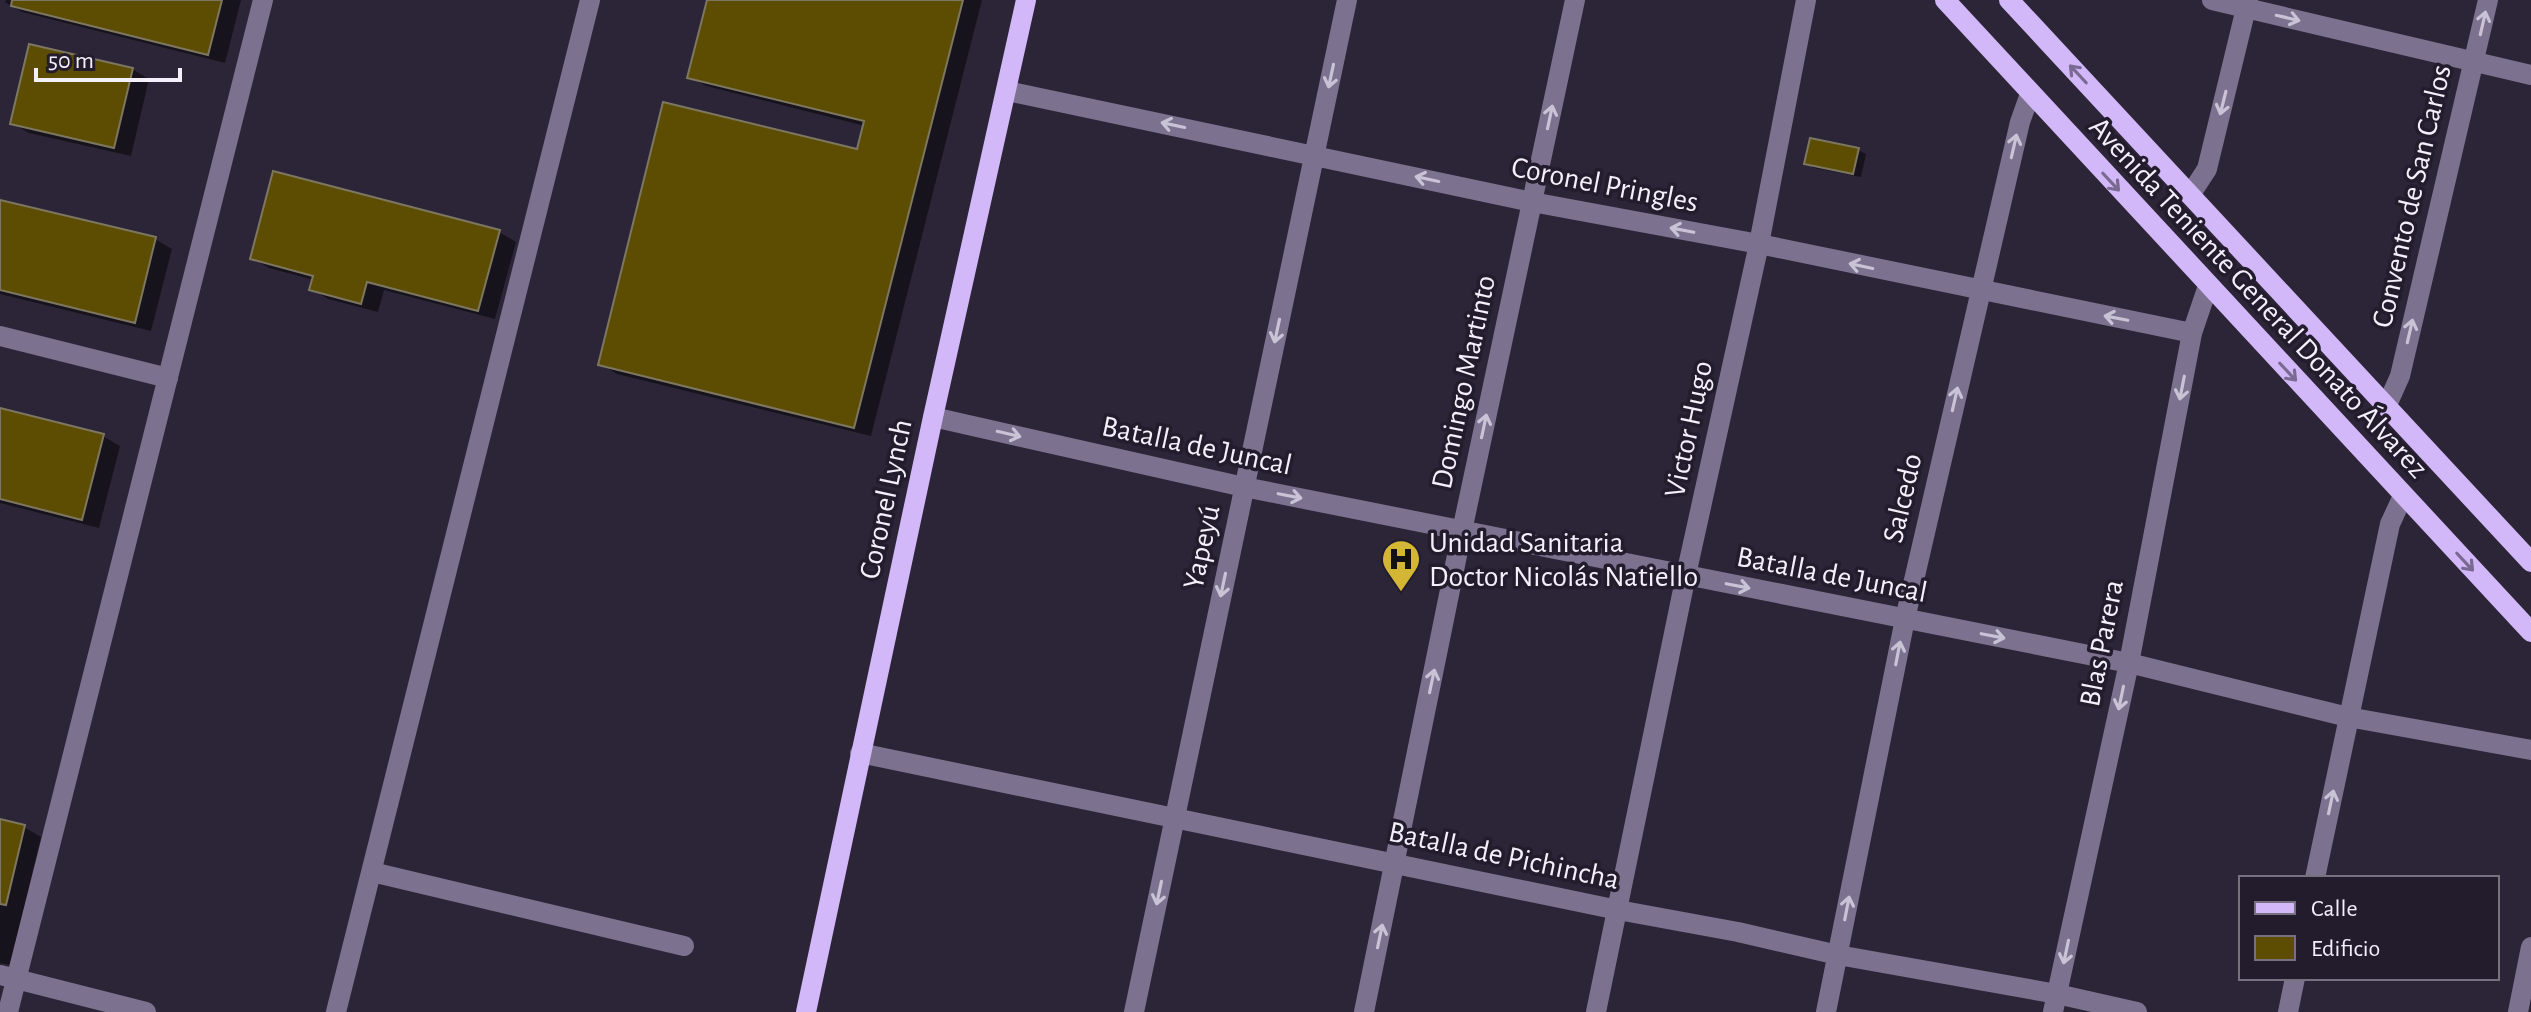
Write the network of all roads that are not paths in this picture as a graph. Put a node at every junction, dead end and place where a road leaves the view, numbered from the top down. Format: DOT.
graph roads {
  1 [pos="263,0"];
  2 [pos="590,0"];
  3 [pos="1026,0"];
  4 [pos="1347,0"];
  5 [pos="1575,0"];
  6 [pos="1806,0"];
  7 [pos="1945,0"];
  8 [pos="2009,0"];
  9 [pos="2212,0"];
  10 [pos="2488,0"];
  11 [pos="2247,4"];
  12 [pos="2473,62"];
  13 [pos="2531,75"];
  14 [pos="1007,91"];
  15 [pos="2030,94"];
  16 [pos="1314,154"];
  17 [pos="2190,195"];
  18 [pos="1532,202"];
  19 [pos="1759,244"];
  20 [pos="2208,286"];
  21 [pos="1980,291"];
  22 [pos="2192,333"];
  23 [pos="0,336"];
  24 [pos="168,378"];
  25 [pos="2387,405"];
  26 [pos="933,417"];
  27 [pos="1244,487"];
  28 [pos="2403,496"];
  29 [pos="1462,531"];
  30 [pos="2531,562"];
  31 [pos="1686,575"];
  32 [pos="1905,619"];
  33 [pos="2531,632"];
  34 [pos="2129,663"];
  35 [pos="2348,717"];
  36 [pos="2531,750"];
  37 [pos="860,753"];
  38 [pos="1175,817"];
  39 [pos="1395,863"];
  40 [pos="372,872"];
  41 [pos="2315,876"];
  42 [pos="1618,910"];
  43 [pos="684,946"];
  44 [pos="2531,947"];
  45 [pos="1838,955"];
  46 [pos="8,977"];
  47 [pos="2295,980"];
  48 [pos="2055,1003"];
  49 [pos="8,1012"];
  50 [pos="146,1012"];
  51 [pos="336,1012"];
  52 [pos="806,1012"];
  53 [pos="1134,1012"];
  54 [pos="1364,1012"];
  55 [pos="1596,1012"];
  56 [pos="1826,1012"];
  57 [pos="2137,1012"];
  58 [pos="2288,1012"];
  59 [pos="2518,1012"];
  1 -- 24 [label="street"];
  2 -- 40 [label="street"];
  3 -- 14 [label="main road, Coronel Lynch"];
  4 -- 16 [label="street, Yapeyú, one-way"];
  18 -- 5 [label="street, Domingo Martinto, one-way"];
  6 -- 19 [label="street, Victor Hugo"];
  7 -- 15 [label="main road, Avenida Teniente General Donato Álvarez"];
  17 -- 8 [label="main road, Avenida Teniente General Donato Álvarez, one-way"];
  9 -- 11 [label="street"];
  12 -- 10 [label="street, Convento de San Carlos, one-way"];
  11 -- 12 [label="street, one-way"];
  11 -- 17 [label="street, one-way"];
  12 -- 13 [label="street"];
  25 -- 12 [label="street, Convento de San Carlos, one-way"];
  16 -- 14 [label="street, Coronel Pringles, one-way"];
  14 -- 26 [label="main road, Coronel Lynch"];
  15 -- 20 [label="main road, Avenida Teniente General Donato Álvarez, one-way"];
  21 -- 15 [label="street, Salcedo, one-way"];
  18 -- 16 [label="street, Coronel Pringles, one-way"];
  16 -- 27 [label="street, Yapeyú, one-way"];
  17 -- 25 [label="main road, Avenida Teniente General Donato Álvarez"];
  19 -- 18 [label="street, Coronel Pringles, one-way"];
  29 -- 18 [label="street, Domingo Martinto, one-way"];
  21 -- 19 [label="street, Coronel Pringles, one-way"];
  19 -- 31 [label="street, Victor Hugo"];
  20 -- 22 [label="street, Blas Parera"];
  20 -- 28 [label="main road, Avenida Teniente General Donato Álvarez, one-way"];
  22 -- 21 [label="street, Coronel Pringles, one-way"];
  32 -- 21 [label="street, Salcedo, one-way"];
  22 -- 34 [label="street, Blas Parera, one-way"];
  23 -- 24 [label="street"];
  24 -- 46 [label="street"];
  25 -- 30 [label="main road, Avenida Teniente General Donato Álvarez"];
  26 -- 27 [label="street, Batalla de Juncal, one-way"];
  26 -- 37 [label="main road, Coronel Lynch"];
  27 -- 29 [label="street, Batalla de Juncal, one-way"];
  27 -- 38 [label="street, Yapeyú, one-way"];
  28 -- 33 [label="main road, Avenida Teniente General Donato Álvarez, one-way"];
  28 -- 35 [label="street"];
  29 -- 31 [label="street, Batalla de Juncal"];
  39 -- 29 [label="street, Domingo Martinto, one-way"];
  31 -- 32 [label="street, Batalla de Juncal, one-way"];
  31 -- 42 [label="street, Victor Hugo"];
  32 -- 34 [label="street, Batalla de Juncal, one-way"];
  45 -- 32 [label="street, Salcedo, one-way"];
  34 -- 35 [label="street, Batalla de Juncal"];
  34 -- 48 [label="street, Blas Parera, one-way"];
  35 -- 36 [label="street, Batalla de Juncal"];
  41 -- 35 [label="street, one-way"];
  37 -- 38 [label="street, Batalla de Pichincha"];
  37 -- 52 [label="main road, Coronel Lynch"];
  38 -- 39 [label="street, Batalla de Pichincha"];
  38 -- 53 [label="street, Yapeyú, one-way"];
  39 -- 42 [label="street, Batalla de Pichincha"];
  54 -- 39 [label="street, Domingo Martinto, one-way"];
  40 -- 43 [label="street"];
  40 -- 51 [label="street"];
  42 -- 45 [label="street, Batalla de Pichincha"];
  42 -- 55 [label="street, Victor Hugo"];
  44 -- 59 [label="street"];
  45 -- 48 [label="street, Batalla de Pichincha"];
  45 -- 56 [label="street, Salcedo"];
  46 -- 49 [label="street"];
  46 -- 50 [label="street"];
  47 -- 58 [label="street"];
  48 -- 57 [label="street, Batalla de Pichincha"];
}
